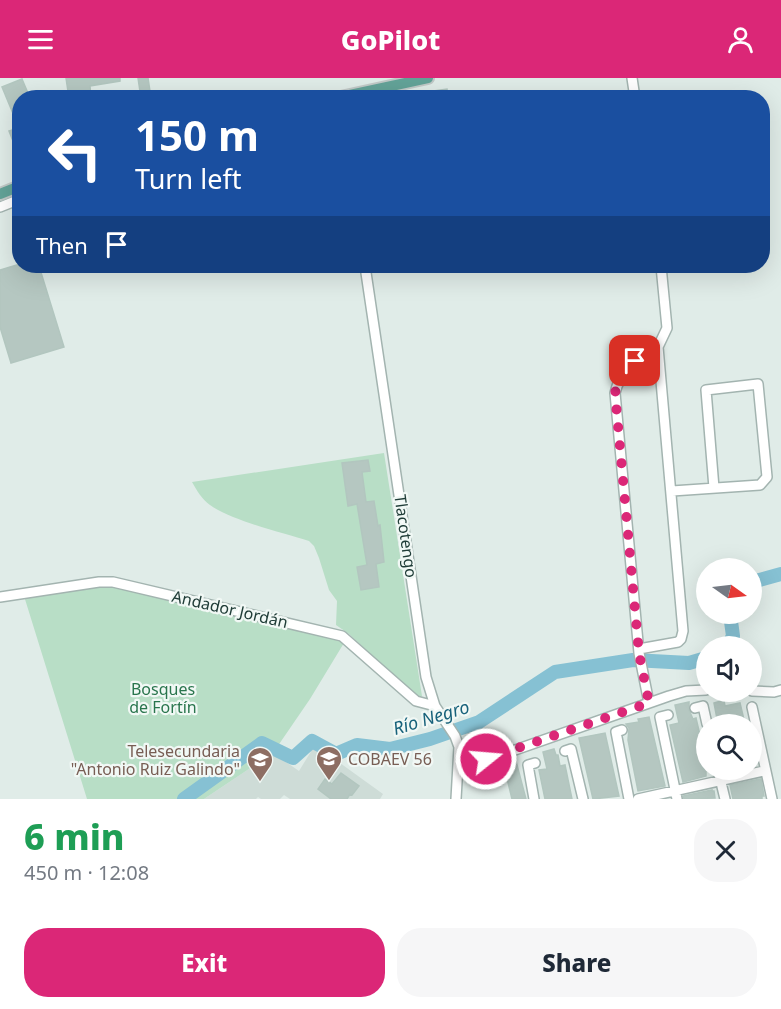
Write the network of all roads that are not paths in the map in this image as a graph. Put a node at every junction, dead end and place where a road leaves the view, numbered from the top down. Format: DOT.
graph roads {
  1 [pos="395,78"];
  2 [pos="428,78"];
  3 [pos="386,87"];
  4 [pos="372,90"];
  5 [pos="366,273"];
  6 [pos="662,273"];
  7 [pos="658,347"];
  8 [pos="714,488"];
  9 [pos="672,491"];
  10 [pos="0,597"];
  11 [pos="639,651"];
  12 [pos="696,690"];
  13 [pos="781,690"];
  14 [pos="762,691"];
  15 [pos="649,703"];
  16 [pos="435,706"];
  17 [pos="752,707"];
  18 [pos="695,708"];
  19 [pos="705,714"];
  20 [pos="668,715"];
  21 [pos="622,730"];
  22 [pos="564,750"];
  23 [pos="459,761"];
  24 [pos="535,763"];
  25 [pos="764,771"];
  26 [pos="720,781"];
  27 [pos="676,795"];
  28 [pos="456,799"];
  29 [pos="534,799"];
  30 [pos="583,799"];
  31 [pos="629,799"];
  32 [pos="638,799"];
  33 [pos="725,799"];
  34 [pos="772,799"];
  1 -- 3 [label="street"];
  2 -- 3 [label="main road"];
  3 -- 4 [label="main road"];
  5 -- 16 [label="street, Tlacotengo"];
  6 -- 7 [label="street"];
  7 -- 9 [label="street"];
  7 -- 11 [label="street"];
  8 -- 8 [label="street"];
  8 -- 9 [label="street"];
  9 -- 11 [label="street"];
  10 -- 16 [label="street, Andador Jordán"];
  11 -- 15 [label="street"];
  12 -- 15 [label="street"];
  13 -- 14 [label="street"];
  15 -- 23 [label="street"];
  16 -- 23 [label="street, Tlacotengo"];
  17 -- 25 [label="street"];
  18 -- 19 [label="street"];
  20 -- 27 [label="street"];
  21 -- 31 [label="street"];
  22 -- 30 [label="street"];
  23 -- 28 [label="street, Tlacotengo"];
  24 -- 29 [label="street"];
  25 -- 26 [label="street"];
  25 -- 34 [label="street"];
  26 -- 27 [label="street"];
  26 -- 33 [label="street"];
  27 -- 32 [label="street"];
}
